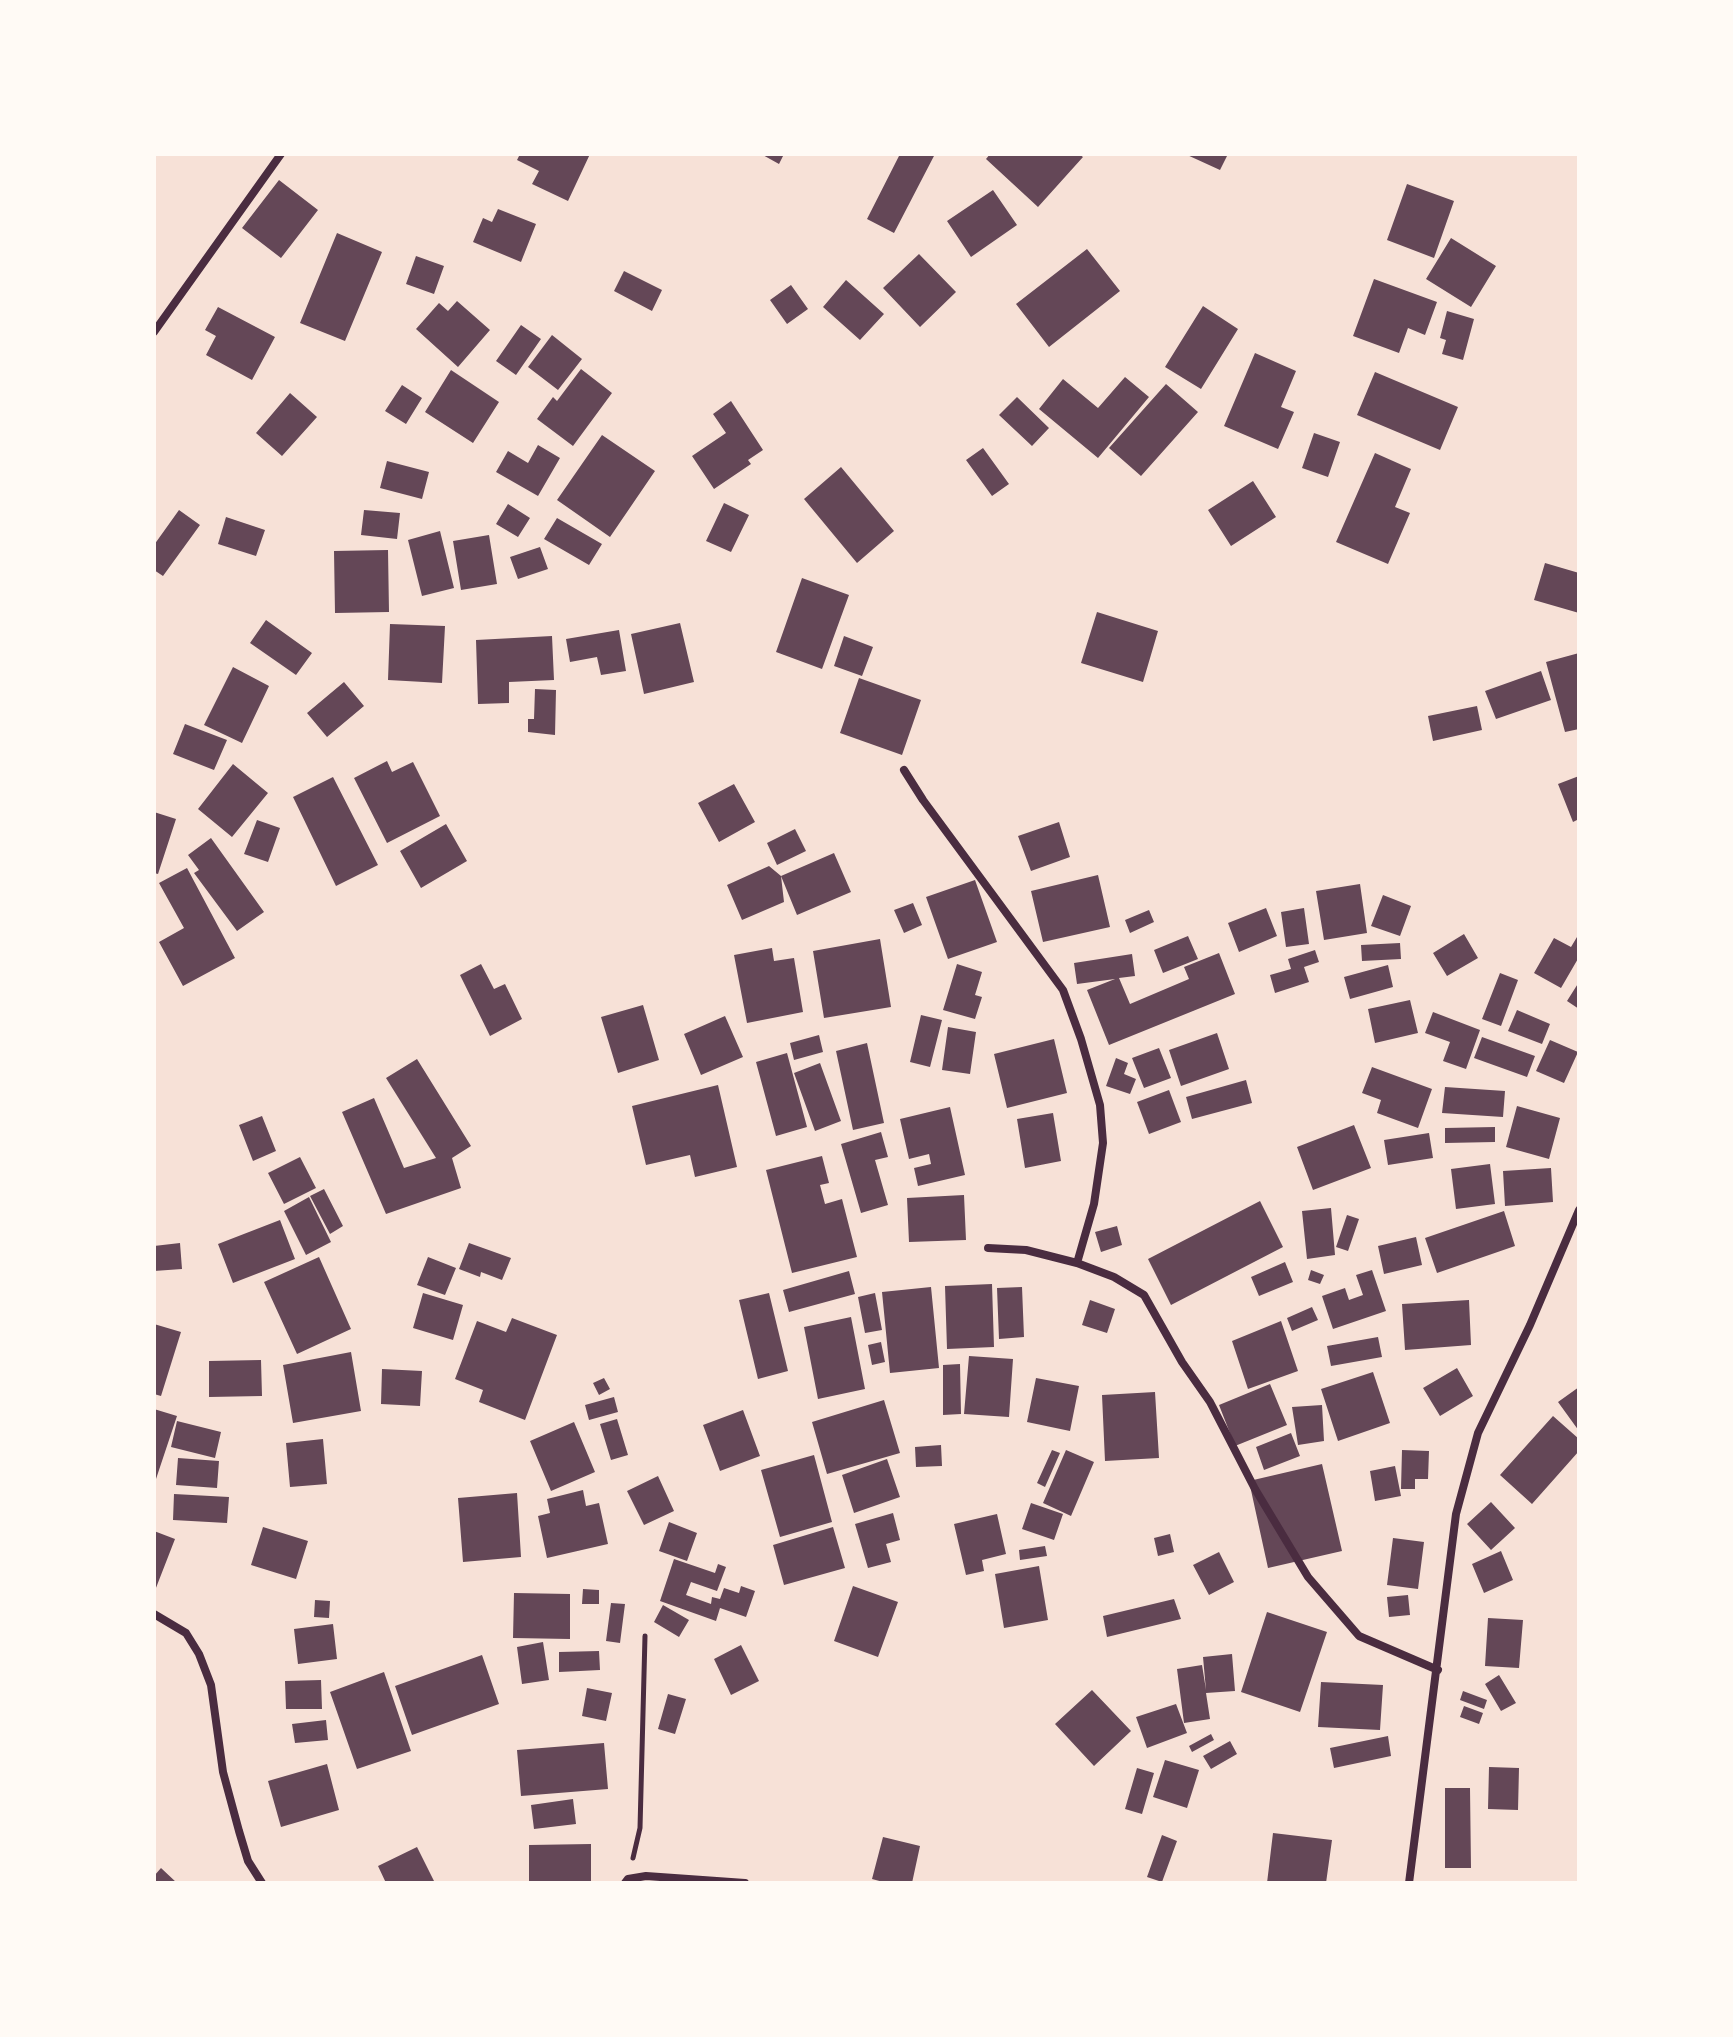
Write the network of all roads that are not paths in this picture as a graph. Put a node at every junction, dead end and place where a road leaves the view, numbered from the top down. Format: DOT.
graph roads {
  1 [pos="281,154"];
  2 [pos="154,332"];
  3 [pos="904,770"];
  4 [pos="1579,1210"];
  5 [pos="988,1248"];
  6 [pos="1077,1263"];
  7 [pos="154,1614"];
  8 [pos="1438,1670"];
  9 [pos="627,1881"];
  10 [pos="262,1883"];
  11 [pos="745,1883"];
  12 [pos="1409,1883"];
  1 -- 2 [label="street"];
  3 -- 6 [label="street"];
  4 -- 8 [label="street"];
  5 -- 6 [label="street"];
  6 -- 8 [label="street"];
  7 -- 10 [label="street"];
  8 -- 12 [label="street"];
  9 -- 11 [label="street"];
}
